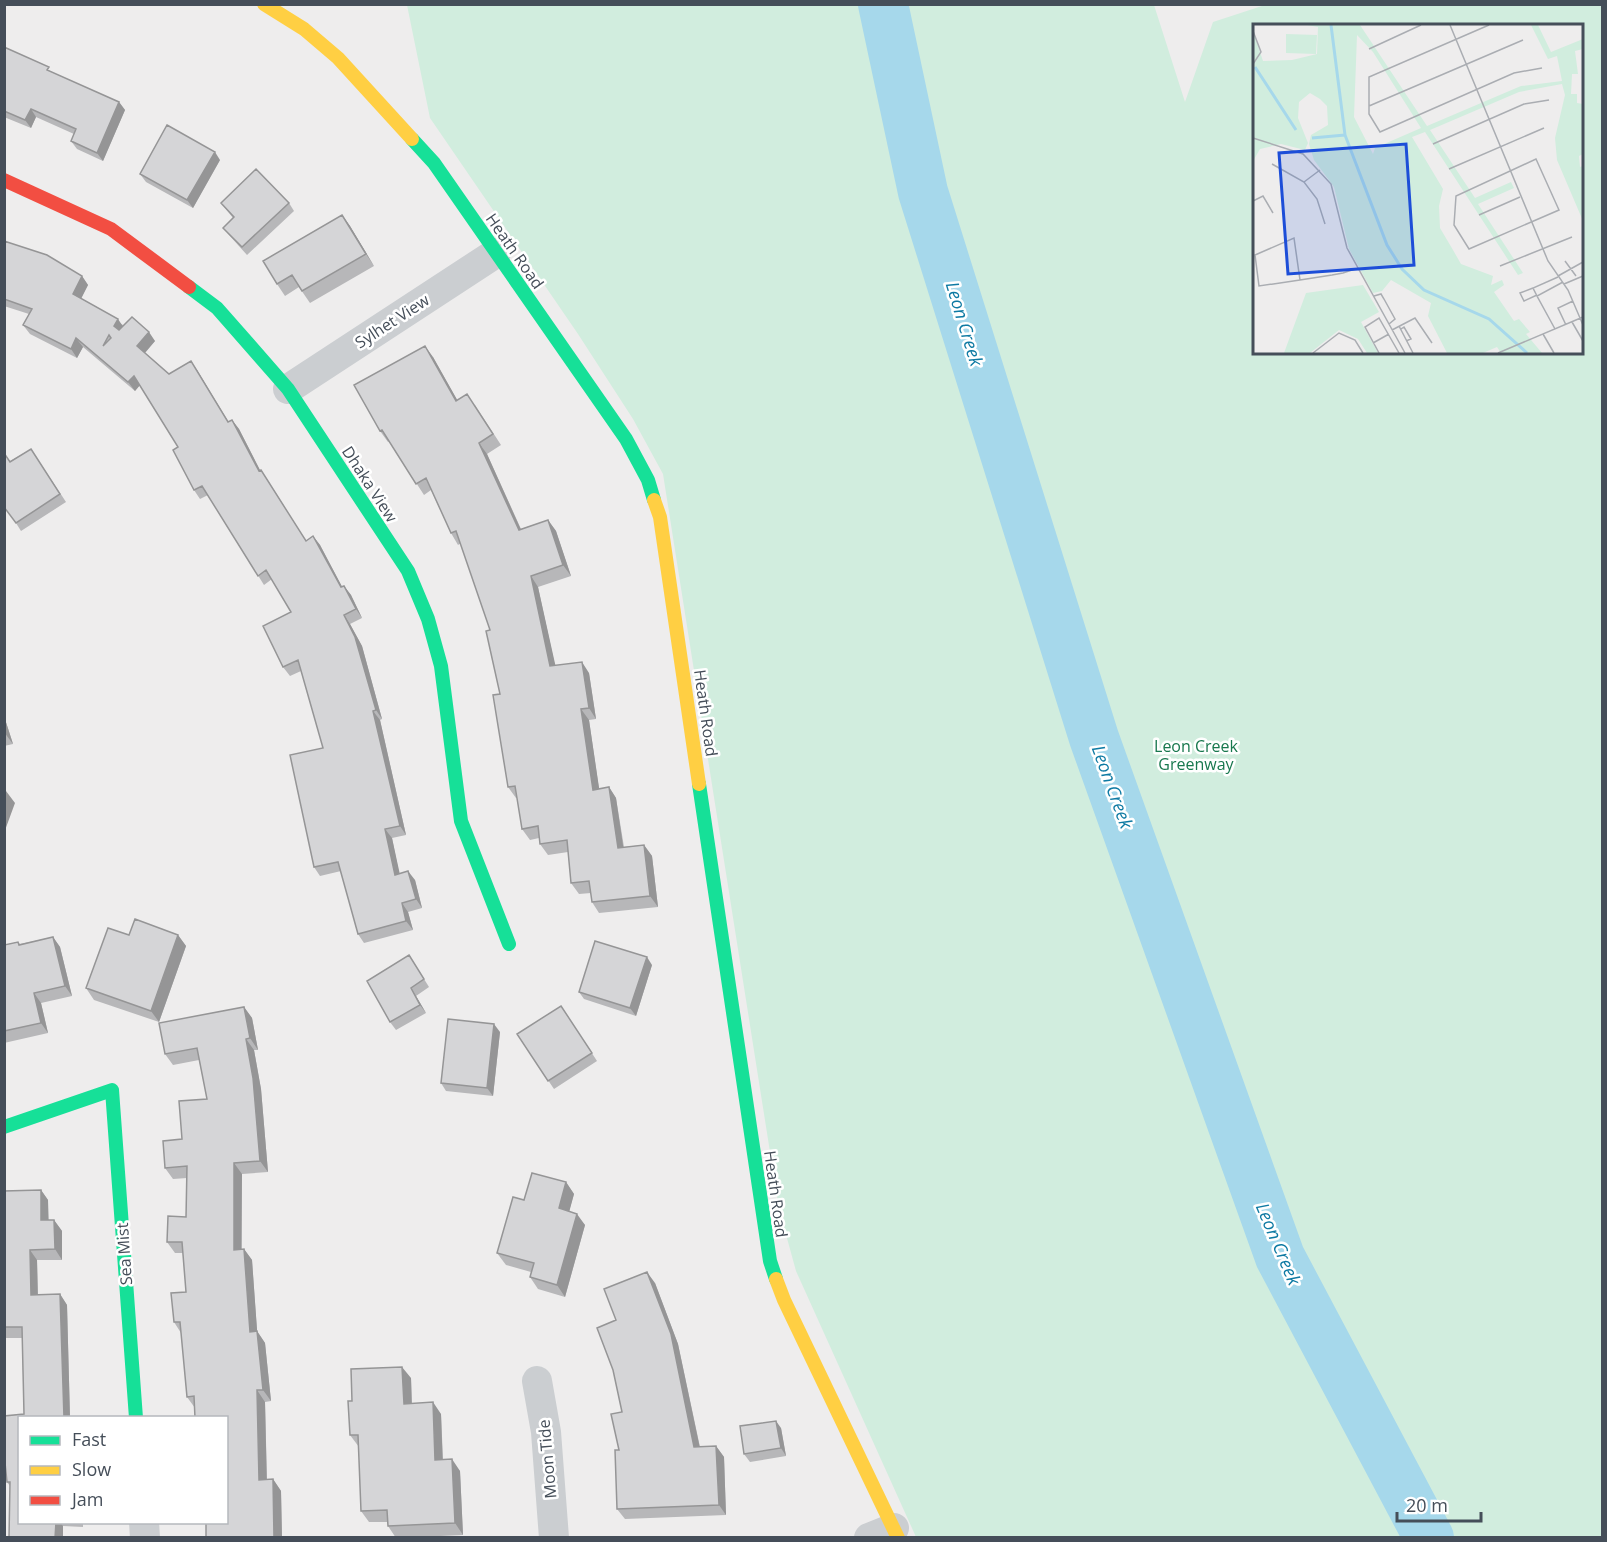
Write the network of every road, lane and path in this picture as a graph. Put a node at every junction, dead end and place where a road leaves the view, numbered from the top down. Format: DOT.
graph roads {
  1 [pos="264,4"];
  2 [pos="4,180"];
  3 [pos="496,253"];
  4 [pos="288,389"];
  5 [pos="509,944"];
  6 [pos="4,1127"];
  7 [pos="537,1381"];
  8 [pos="136,1416"];
  9 [pos="887,1534"];
  10 [pos="554,1538"];
  1 -- 3 [label="street, Heath Road"];
  2 -- 4 [label="street, Dhaka View"];
  3 -- 4 [label="street, Sylhet View"];
  3 -- 9 [label="street, Heath Road"];
  4 -- 5 [label="street, Dhaka View"];
  6 -- 8 [label="street, Sea Mist"];
  7 -- 10 [label="street, Moon Tide"];
}
